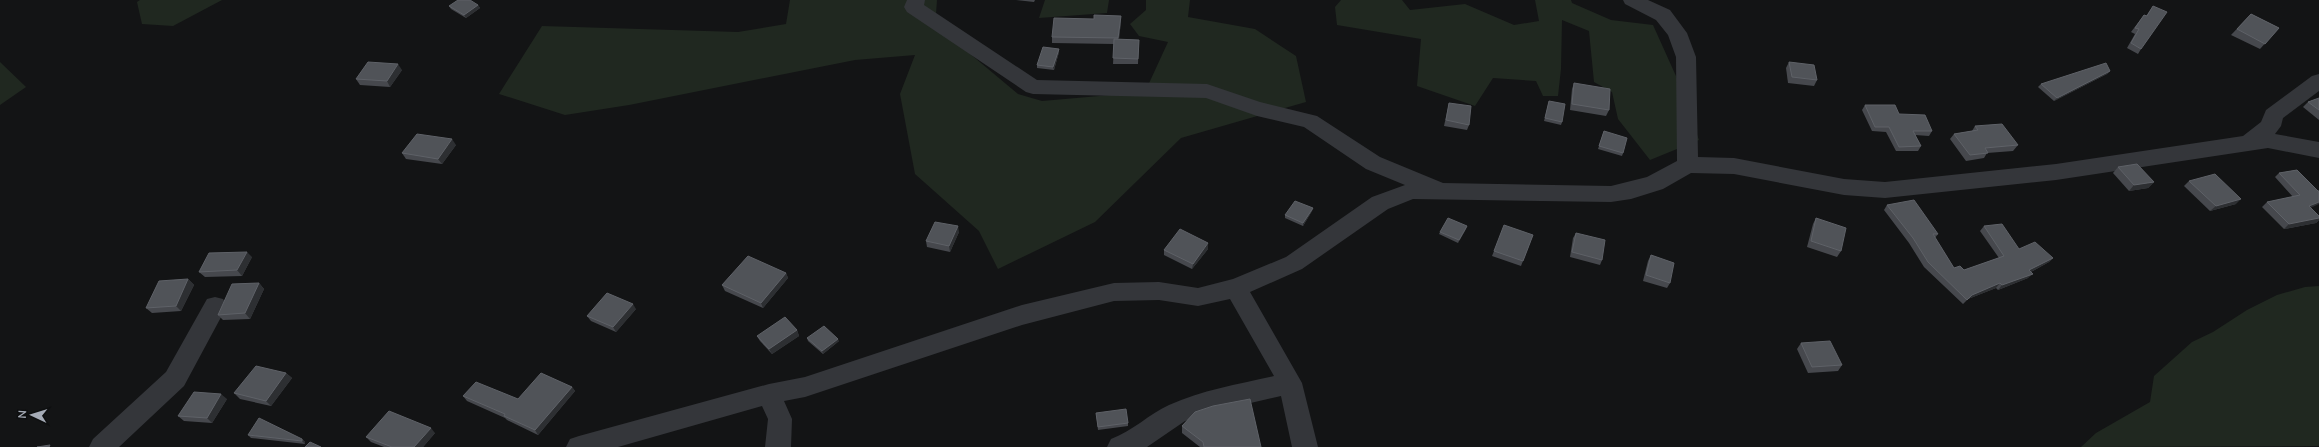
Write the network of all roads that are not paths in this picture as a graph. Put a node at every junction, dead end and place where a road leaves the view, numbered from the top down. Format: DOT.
graph roads {
  1 [pos="916,0"];
  2 [pos="1632,0"];
  3 [pos="2319,81"];
  4 [pos="2250,142"];
  5 [pos="2319,150"];
  6 [pos="1688,165"];
  7 [pos="1446,192"];
  8 [pos="1236,288"];
  9 [pos="215,306"];
  10 [pos="1290,383"];
  11 [pos="769,394"];
  12 [pos="102,447"];
  13 [pos="579,447"];
  14 [pos="778,447"];
  15 [pos="1120,447"];
  16 [pos="1305,447"];
  1 -- 7 [label="street"];
  2 -- 6 [label="street"];
  3 -- 4 [label="street"];
  4 -- 5 [label="street"];
  4 -- 6 [label="street"];
  6 -- 7 [label="street"];
  7 -- 8 [label="street"];
  8 -- 10 [label="street"];
  8 -- 11 [label="street"];
  9 -- 12 [label="street"];
  10 -- 15 [label="street"];
  10 -- 16 [label="street"];
  11 -- 13 [label="street"];
  11 -- 14 [label="street"];
}
